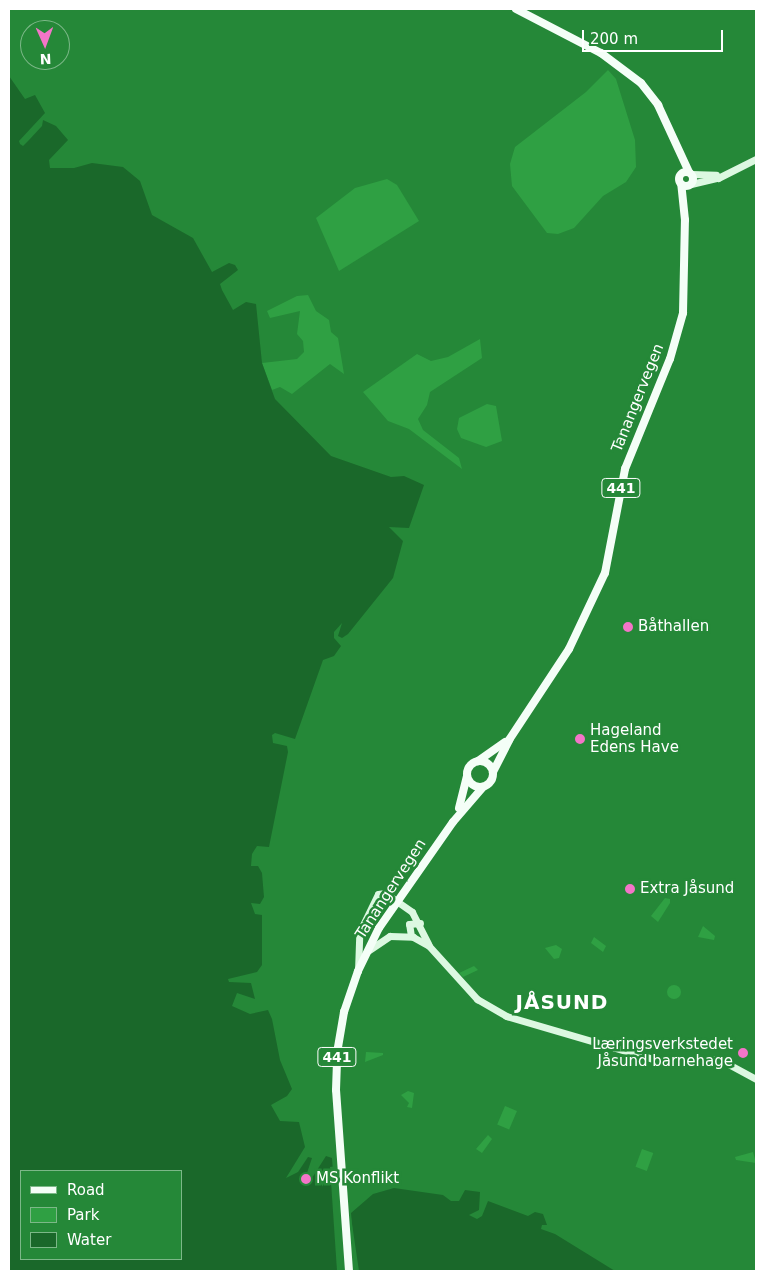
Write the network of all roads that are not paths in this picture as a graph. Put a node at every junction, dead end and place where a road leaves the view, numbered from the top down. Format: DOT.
graph roads {
  1 [pos="516,9"];
  2 [pos="671,131"];
  3 [pos="756,158"];
  4 [pos="690,173"];
  5 [pos="680,174"];
  6 [pos="726,174"];
  7 [pos="687,185"];
  8 [pos="508,740"];
  9 [pos="478,762"];
  10 [pos="493,772"];
  11 [pos="467,778"];
  12 [pos="484,787"];
  13 [pos="453,822"];
  14 [pos="420,923"];
  15 [pos="410,936"];
  16 [pos="429,946"];
  17 [pos="365,953"];
  18 [pos="358,971"];
  19 [pos="756,1079"];
  20 [pos="349,1271"];
  1 -- 2 [label="main road, 441"];
  2 -- 4 [label="main road, 441"];
  2 -- 5 [label="main road, 441"];
  3 -- 6 [label="main road"];
  4 -- 5 [label="main road"];
  4 -- 6 [label="main road"];
  4 -- 7 [label="main road, 441"];
  5 -- 7 [label="main road, 441"];
  6 -- 7 [label="main road"];
  7 -- 8 [label="main road, Tanangervegen / 441"];
  8 -- 9 [label="main road, Tanangervegen / 441"];
  8 -- 10 [label="main road, Tanangervegen / 441"];
  9 -- 10 [label="main road"];
  9 -- 11 [label="main road, 441"];
  10 -- 12 [label="main road, 441"];
  11 -- 12 [label="main road"];
  11 -- 13 [label="main road, Tanangervegen / 441"];
  12 -- 13 [label="main road, Tanangervegen / 441"];
  13 -- 17 [label="main road, Tanangervegen / 441"];
  14 -- 15 [label="main road"];
  14 -- 16 [label="main road"];
  14 -- 18 [label="main road"];
  15 -- 16 [label="main road"];
  15 -- 17 [label="main road"];
  16 -- 19 [label="main road"];
  17 -- 18 [label="main road, Tanangervegen / 441"];
  18 -- 20 [label="main road, Tanangervegen / 441"];
}
